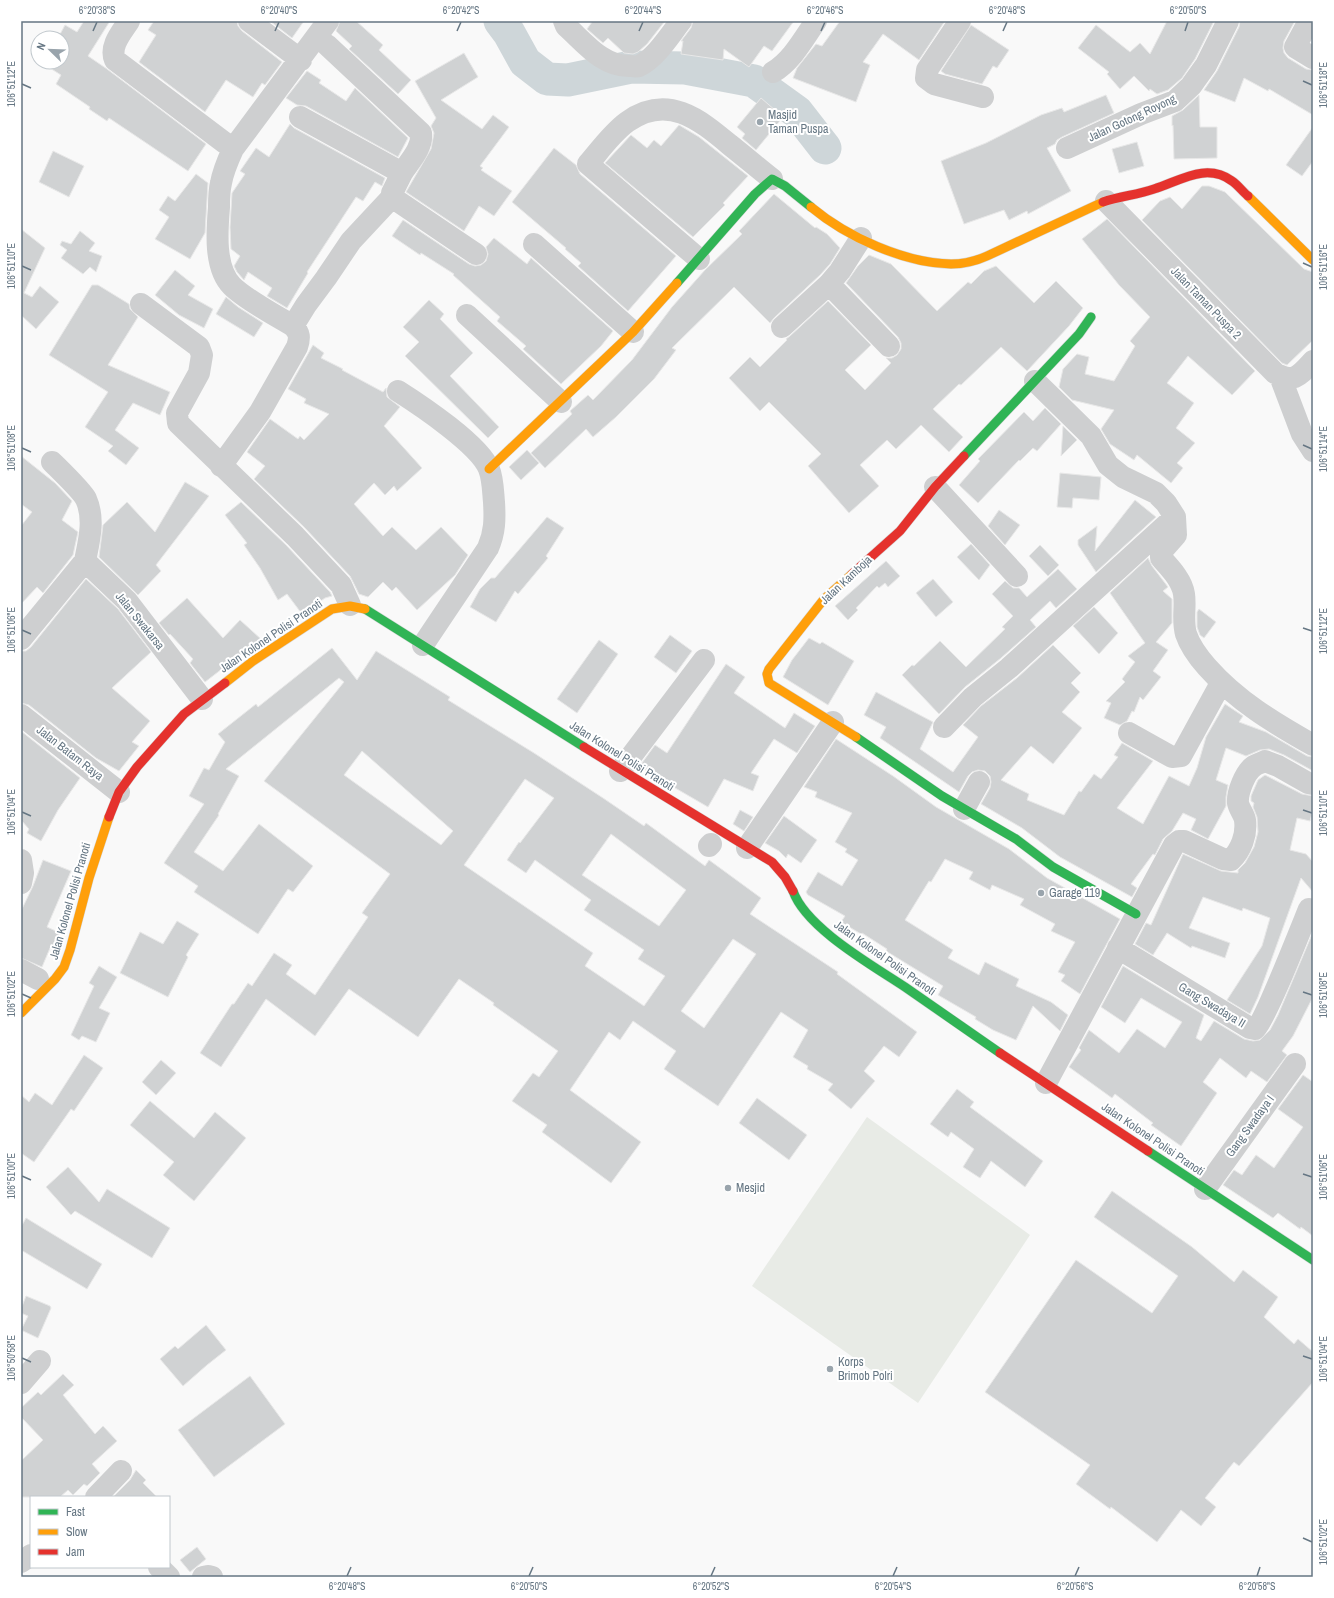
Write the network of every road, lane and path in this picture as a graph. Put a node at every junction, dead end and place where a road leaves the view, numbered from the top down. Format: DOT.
graph roads {
  1 [pos="129,21"];
  2 [pos="249,21"];
  3 [pos="328,21"];
  4 [pos="564,21"];
  5 [pos="681,21"];
  6 [pos="816,21"];
  7 [pos="960,21"];
  8 [pos="1228,21"];
  9 [pos="1309,21"];
  10 [pos="327,45"];
  11 [pos="1313,58"];
  12 [pos="301,60"];
  13 [pos="773,72"];
  14 [pos="983,97"];
  15 [pos="300,117"];
  16 [pos="1067,148"];
  17 [pos="233,149"];
  18 [pos="402,173"];
  19 [pos="772,179"];
  20 [pos="393,196"];
  21 [pos="1106,201"];
  22 [pos="861,238"];
  23 [pos="534,244"];
  24 [pos="476,254"];
  25 [pos="698,259"];
  26 [pos="1313,260"];
  27 [pos="829,284"];
  28 [pos="142,304"];
  29 [pos="467,315"];
  30 [pos="1092,317"];
  31 [pos="293,326"];
  32 [pos="782,327"];
  33 [pos="633,332"];
  34 [pos="889,346"];
  35 [pos="1313,361"];
  36 [pos="1280,376"];
  37 [pos="1035,381"];
  38 [pos="398,391"];
  39 [pos="561,402"];
  40 [pos="1313,451"];
  41 [pos="52,462"];
  42 [pos="221,466"];
  43 [pos="489,469"];
  44 [pos="935,487"];
  45 [pos="1175,516"];
  46 [pos="85,561"];
  47 [pos="1017,576"];
  48 [pos="350,605"];
  49 [pos="21,639"];
  50 [pos="424,645"];
  51 [pos="704,660"];
  52 [pos="1221,683"];
  53 [pos="202,699"];
  54 [pos="21,714"];
  55 [pos="833,722"];
  56 [pos="944,727"];
  57 [pos="1129,733"];
  58 [pos="1313,744"];
  59 [pos="620,771"];
  60 [pos="979,782"];
  61 [pos="1313,784"];
  62 [pos="119,792"];
  63 [pos="964,809"];
  64 [pos="747,848"];
  65 [pos="21,860"];
  66 [pos="21,883"];
  67 [pos="1309,909"];
  68 [pos="1136,914"];
  69 [pos="1118,948"];
  70 [pos="21,1013"];
  71 [pos="1295,1064"];
  72 [pos="1046,1082"];
  73 [pos="1205,1189"];
  74 [pos="1313,1260"];
  75 [pos="40,1361"];
  76 [pos="21,1383"];
  77 [pos="121,1471"];
  78 [pos="97,1496"];
  79 [pos="30,1556"];
  80 [pos="21,1562"];
  81 [pos="21,1568"];
  82 [pos="160,1568"];
  83 [pos="26,1577"];
  84 [pos="169,1577"];
  85 [pos="203,1577"];
  86 [pos="212,1577"];
  1 -- 17 [label="street"];
  2 -- 12 [label="street"];
  3 -- 12 [label="street"];
  4 -- 5 [label="street"];
  6 -- 13 [label="street"];
  7 -- 14 [label="street"];
  8 -- 16 [label="street, Jalan Gotong Royong"];
  9 -- 11 [label="street"];
  10 -- 18 [label="street"];
  12 -- 17 [label="street"];
  15 -- 18 [label="street"];
  17 -- 31 [label="street"];
  18 -- 20 [label="street"];
  19 -- 22 [label="street"];
  19 -- 25 [label="street"];
  19 -- 25 [label="street"];
  20 -- 24 [label="street"];
  20 -- 31 [label="street"];
  21 -- 22 [label="street"];
  21 -- 26 [label="street"];
  21 -- 36 [label="street, Jalan Taman Puspa 2"];
  22 -- 27 [label="street"];
  23 -- 33 [label="street"];
  25 -- 33 [label="street"];
  27 -- 32 [label="street"];
  27 -- 34 [label="street"];
  28 -- 42 [label="street"];
  29 -- 39 [label="street"];
  30 -- 37 [label="street, Jalan Kamboja"];
  31 -- 42 [label="street"];
  33 -- 39 [label="street"];
  35 -- 36 [label="street"];
  36 -- 40 [label="street"];
  37 -- 44 [label="street, Jalan Kamboja"];
  37 -- 45 [label="street"];
  38 -- 43 [label="street"];
  39 -- 43 [label="street"];
  41 -- 46 [label="street"];
  42 -- 48 [label="street"];
  43 -- 50 [label="street"];
  44 -- 47 [label="street"];
  44 -- 55 [label="street, Jalan Kamboja"];
  45 -- 52 [label="street"];
  45 -- 56 [label="street"];
  46 -- 49 [label="street"];
  46 -- 53 [label="street, Jalan Swakarsa"];
  48 -- 50 [label="street, Jalan Kolonel Polisi Pranoti"];
  48 -- 53 [label="street, Jalan Kolonel Polisi Pranoti"];
  50 -- 59 [label="street, Jalan Kolonel Polisi Pranoti"];
  51 -- 59 [label="street"];
  52 -- 57 [label="street"];
  52 -- 58 [label="street"];
  53 -- 62 [label="street, Jalan Kolonel Polisi Pranoti"];
  54 -- 62 [label="street, Jalan Batam Raya"];
  55 -- 63 [label="street"];
  55 -- 64 [label="street"];
  59 -- 64 [label="street, Jalan Kolonel Polisi Pranoti"];
  60 -- 63 [label="street"];
  61 -- 68 [label="street"];
  62 -- 70 [label="street, Jalan Kolonel Polisi Pranoti"];
  63 -- 68 [label="street"];
  64 -- 72 [label="street, Jalan Kolonel Polisi Pranoti"];
  65 -- 66 [label="street"];
  67 -- 69 [label="street, Gang Swadaya II"];
  68 -- 69 [label="street"];
  69 -- 72 [label="street"];
  71 -- 73 [label="street, Gang Swadaya I"];
  72 -- 73 [label="street, Jalan Kolonel Polisi Pranoti"];
  73 -- 74 [label="street, Jalan Kolonel Polisi Pranoti"];
  75 -- 76 [label="street"];
  77 -- 78 [label="street"];
  79 -- 80 [label="street"];
  81 -- 83 [label="street"];
  82 -- 84 [label="street"];
  85 -- 86 [label="street"];
}
